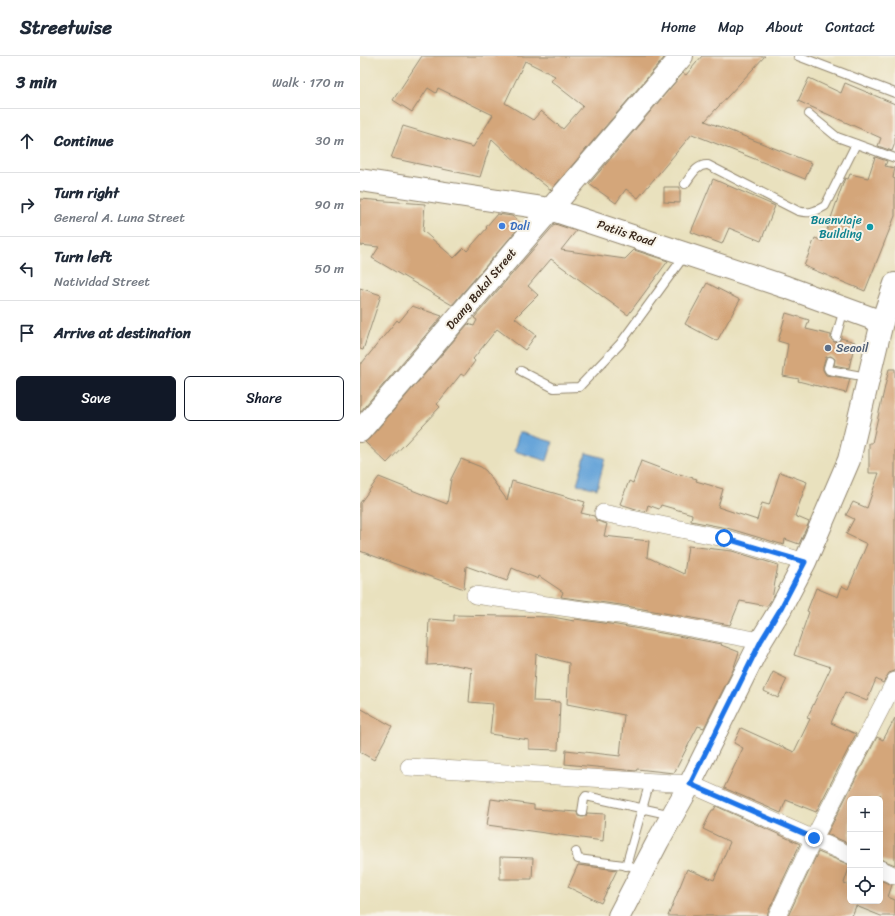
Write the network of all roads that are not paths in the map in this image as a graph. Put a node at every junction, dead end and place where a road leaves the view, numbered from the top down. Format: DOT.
graph roads {
  1 [pos="682,56"];
  2 [pos="798,56"];
  3 [pos="895,93"];
  4 [pos="809,114"];
  5 [pos="856,144"];
  6 [pos="895,158"];
  7 [pos="360,180"];
  8 [pos="685,184"];
  9 [pos="550,209"];
  10 [pos="687,253"];
  11 [pos="895,284"];
  12 [pos="844,308"];
  13 [pos="882,322"];
  14 [pos="836,337"];
  15 [pos="830,360"];
  16 [pos="521,371"];
  17 [pos="868,377"];
  18 [pos="360,432"];
  19 [pos="603,513"];
  20 [pos="805,562"];
  21 [pos="475,595"];
  22 [pos="761,641"];
  23 [pos="895,681"];
  24 [pos="409,767"];
  25 [pos="650,781"];
  26 [pos="690,784"];
  27 [pos="643,808"];
  28 [pos="582,812"];
  29 [pos="672,815"];
  30 [pos="814,838"];
  31 [pos="576,852"];
  32 [pos="847,854"];
  33 [pos="635,867"];
  34 [pos="883,870"];
  35 [pos="895,876"];
  36 [pos="619,916"];
  37 [pos="777,916"];
  1 -- 9 [label="street, Daang Bakal Street"];
  2 -- 3 [label="lane"];
  4 -- 5 [label="lane"];
  5 -- 6 [label="lane"];
  5 -- 8 [label="lane"];
  7 -- 9 [label="street, Patiis Road"];
  9 -- 10 [label="street, Patiis Road"];
  9 -- 18 [label="street, Daang Bakal Street"];
  10 -- 12 [label="street, Patiis Road"];
  10 -- 16 [label="lane"];
  11 -- 13 [label="street"];
  12 -- 13 [label="street, Patiis Road"];
  12 -- 14 [label="lane"];
  13 -- 17 [label="street"];
  15 -- 17 [label="lane"];
  17 -- 20 [label="street"];
  19 -- 20 [label="street"];
  20 -- 22 [label="street"];
  21 -- 22 [label="street"];
  22 -- 26 [label="street"];
  23 -- 30 [label="street"];
  24 -- 25 [label="street"];
  25 -- 26 [label="street"];
  25 -- 27 [label="lane"];
  26 -- 29 [label="street"];
  26 -- 30 [label="street"];
  27 -- 28 [label="lane"];
  27 -- 29 [label="lane"];
  27 -- 33 [label="lane"];
  29 -- 33 [label="street"];
  30 -- 32 [label="street"];
  30 -- 37 [label="street"];
  31 -- 33 [label="lane"];
  33 -- 36 [label="street"];
  34 -- 35 [label="street"];
}
